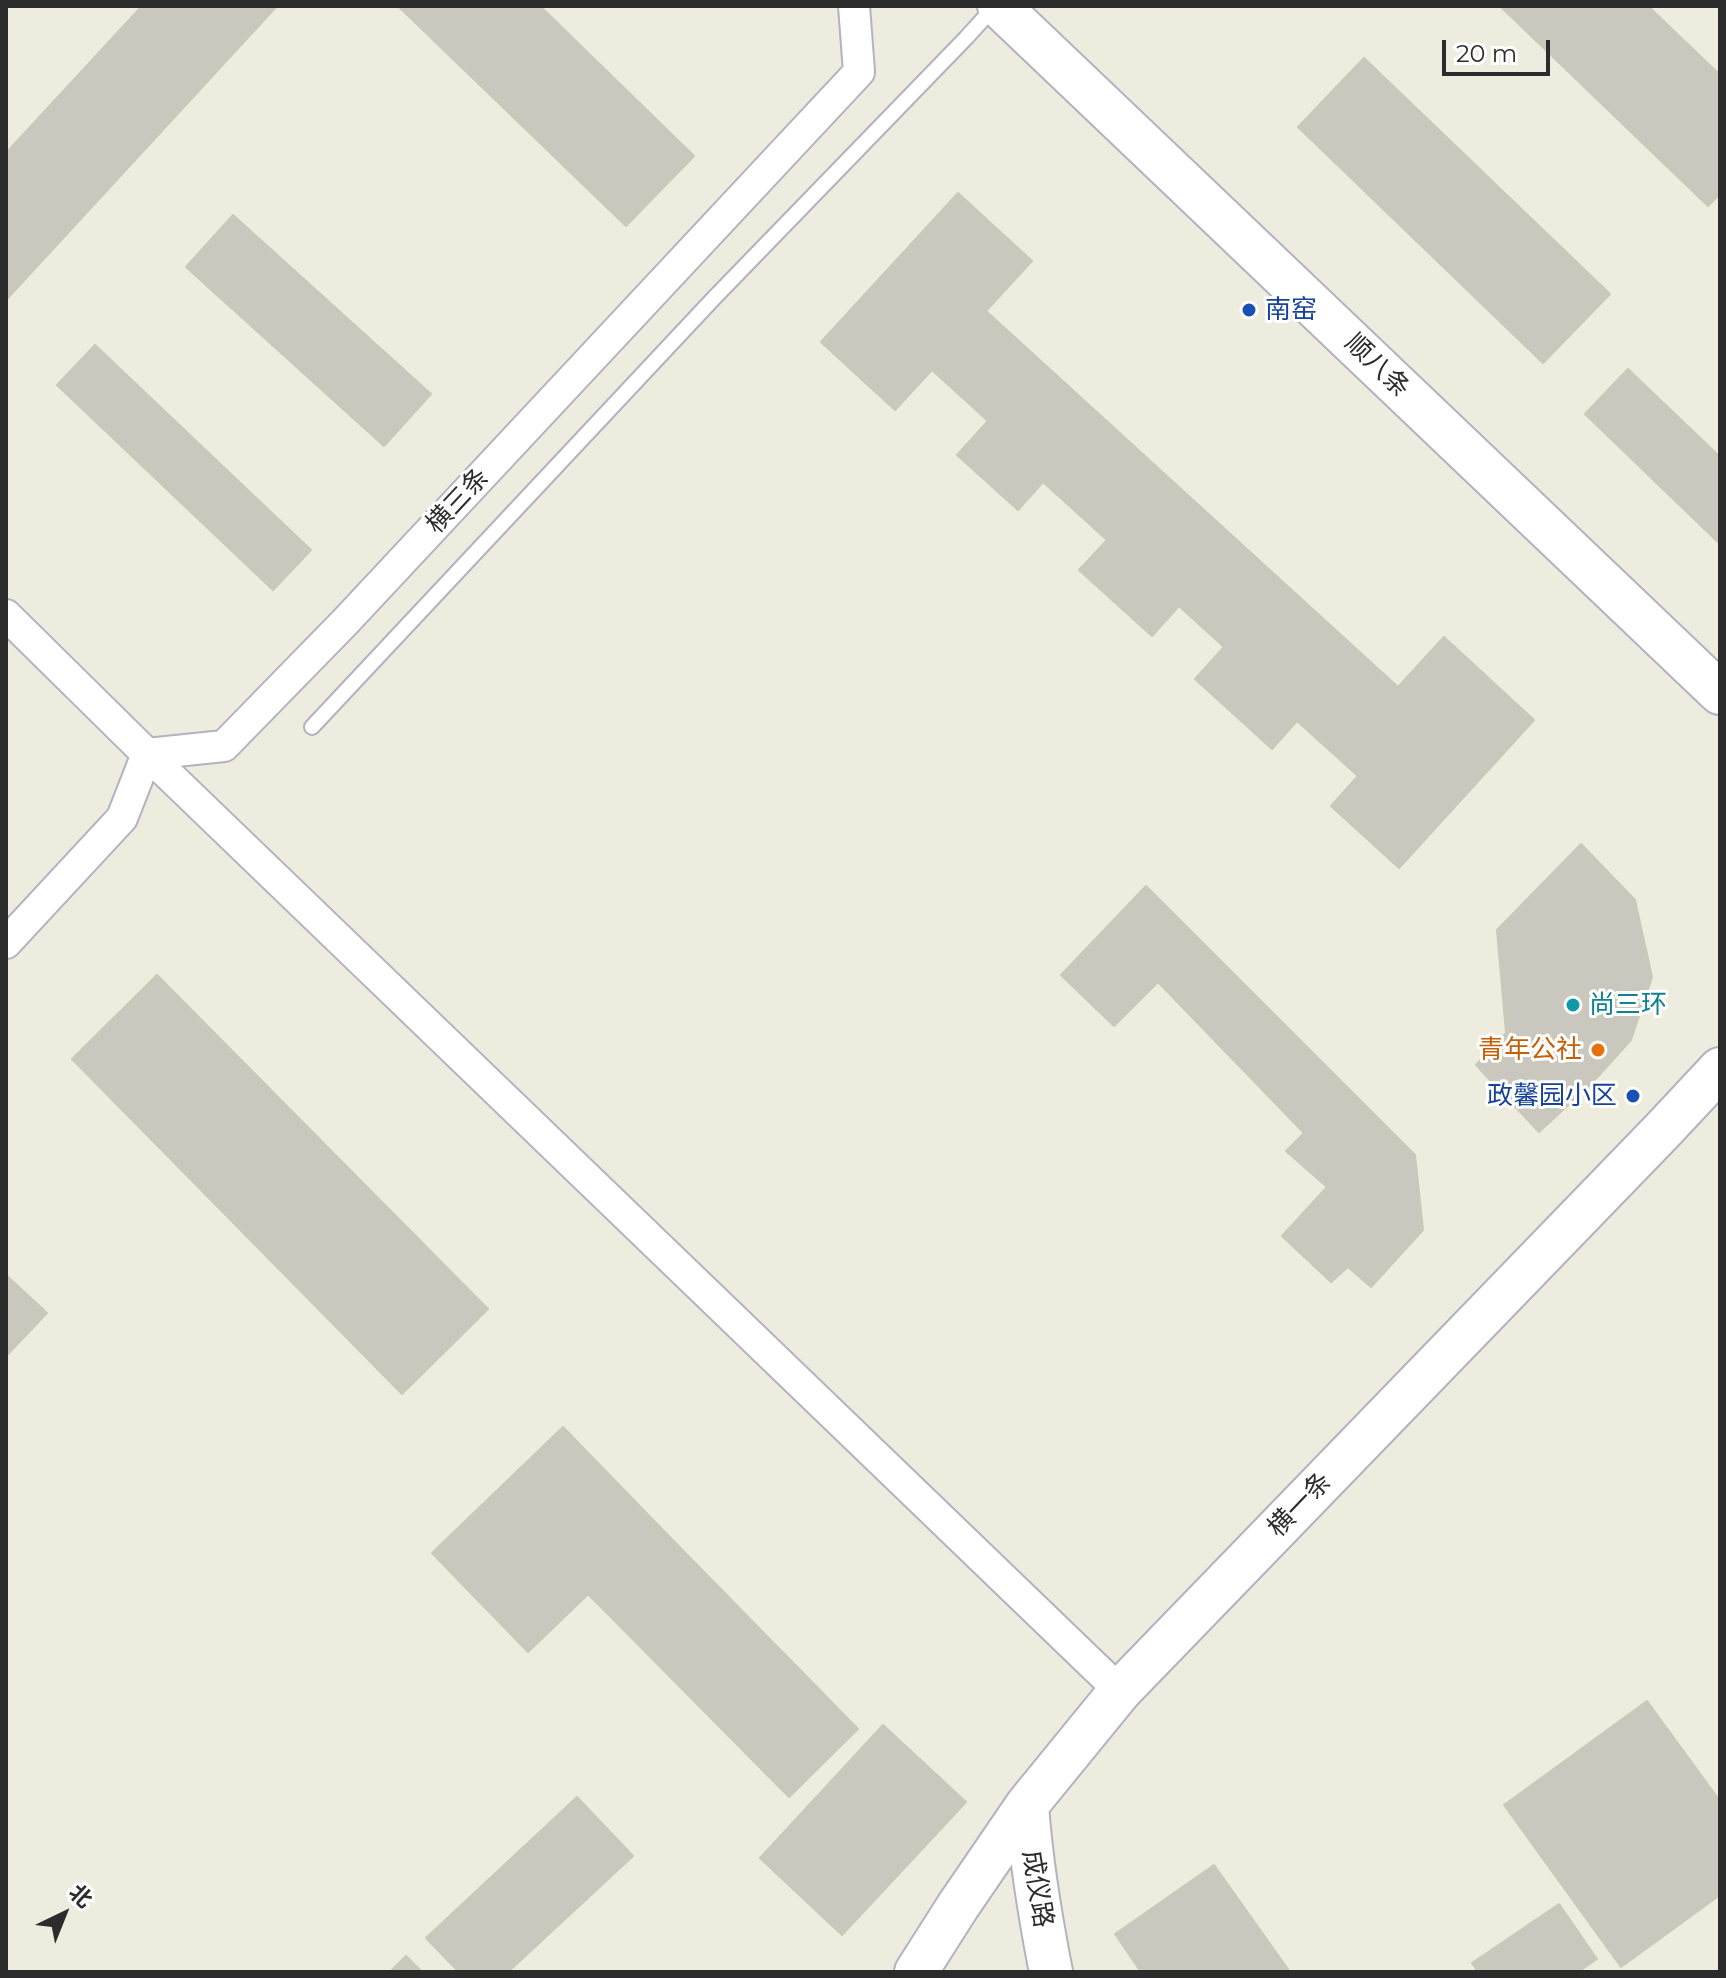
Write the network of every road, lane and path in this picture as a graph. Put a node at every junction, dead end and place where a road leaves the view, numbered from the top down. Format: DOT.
graph roads {
  1 [pos="854,6"];
  2 [pos="997,6"];
  3 [pos="6,615"];
  4 [pos="1720,693"];
  5 [pos="312,727"];
  6 [pos="147,754"];
  7 [pos="6,943"];
  8 [pos="1720,1069"];
  9 [pos="1120,1691"];
  10 [pos="1027,1805"];
  11 [pos="916,1972"];
  12 [pos="1051,1972"];
  1 -- 6 [label="street, 横三条"];
  2 -- 4 [label="street, 顺八条"];
  2 -- 5 [label="lane"];
  3 -- 6 [label="street"];
  6 -- 7 [label="street"];
  6 -- 9 [label="street"];
  8 -- 9 [label="street, 横一条"];
  9 -- 10 [label="street, 横一条"];
  10 -- 11 [label="street, 横一条"];
  10 -- 12 [label="street, 成仪路"];
}
